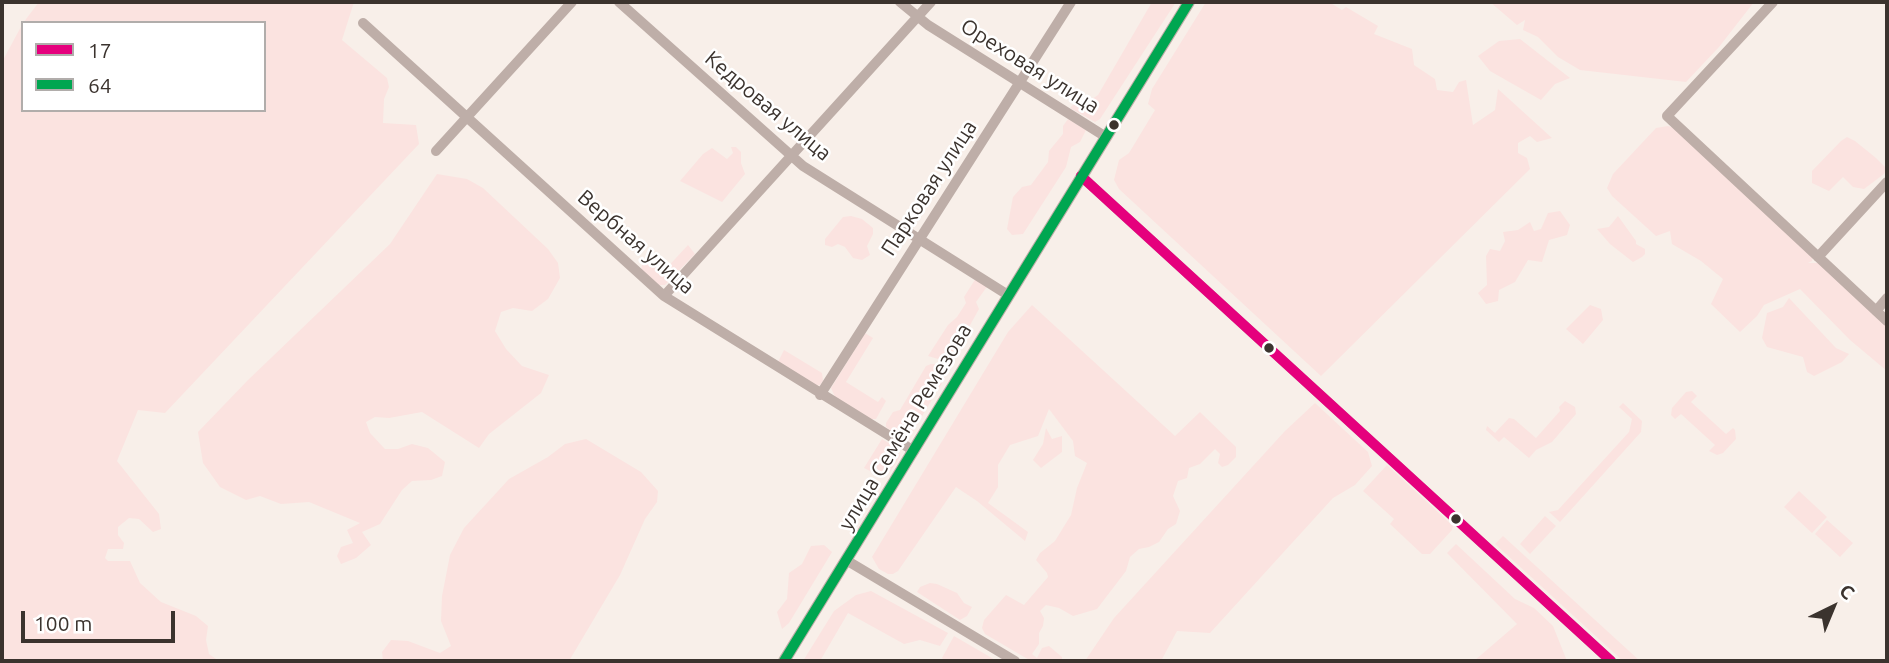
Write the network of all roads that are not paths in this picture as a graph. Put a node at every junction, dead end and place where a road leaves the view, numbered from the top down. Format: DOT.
graph roads {
  1 [pos="572,2"];
  2 [pos="619,2"];
  3 [pos="900,2"];
  4 [pos="931,2"];
  5 [pos="1071,2"];
  6 [pos="1189,2"];
  7 [pos="1773,2"];
  8 [pos="917,17"];
  9 [pos="363,23"];
  10 [pos="1019,83"];
  11 [pos="467,117"];
  12 [pos="1106,137"];
  13 [pos="436,151"];
  14 [pos="791,156"];
  15 [pos="1081,176"];
  16 [pos="1887,182"];
  17 [pos="920,239"];
  18 [pos="1818,257"];
  19 [pos="1008,295"];
  20 [pos="664,296"];
  21 [pos="1887,299"];
  22 [pos="1876,311"];
  23 [pos="1887,321"];
  24 [pos="820,395"];
  25 [pos="914,451"];
  26 [pos="846,560"];
  27 [pos="784,661"];
  28 [pos="1015,661"];
  29 [pos="1611,661"];
  1 -- 11 [label="street"];
  2 -- 14 [label="street, Кедровая улица"];
  3 -- 8 [label="street, Ореховая улица"];
  4 -- 8 [label="street"];
  5 -- 10 [label="street, Парковая улица"];
  6 -- 12 [label="main road, улица Семёна Ремезова"];
  7 -- 18 [label="street"];
  8 -- 10 [label="street, Ореховая улица"];
  8 -- 14 [label="street"];
  9 -- 11 [label="street, Вербная улица"];
  10 -- 12 [label="street, Ореховая улица"];
  10 -- 17 [label="street, Парковая улица"];
  11 -- 13 [label="street"];
  11 -- 20 [label="street, Вербная улица"];
  12 -- 15 [label="main road, улица Семёна Ремезова"];
  14 -- 17 [label="street, Кедровая улица"];
  14 -- 20 [label="street"];
  15 -- 19 [label="main road, улица Семёна Ремезова"];
  15 -- 29 [label="street"];
  16 -- 18 [label="street"];
  17 -- 19 [label="street, Кедровая улица"];
  17 -- 24 [label="street, Парковая улица"];
  18 -- 22 [label="street"];
  19 -- 25 [label="main road, улица Семёна Ремезова"];
  20 -- 24 [label="street, Вербная улица"];
  21 -- 22 [label="street"];
  22 -- 23 [label="street"];
  24 -- 25 [label="street, Вербная улица"];
  25 -- 26 [label="main road, улица Семёна Ремезова"];
  26 -- 27 [label="main road, улица Семёна Ремезова"];
  26 -- 28 [label="street"];
}
